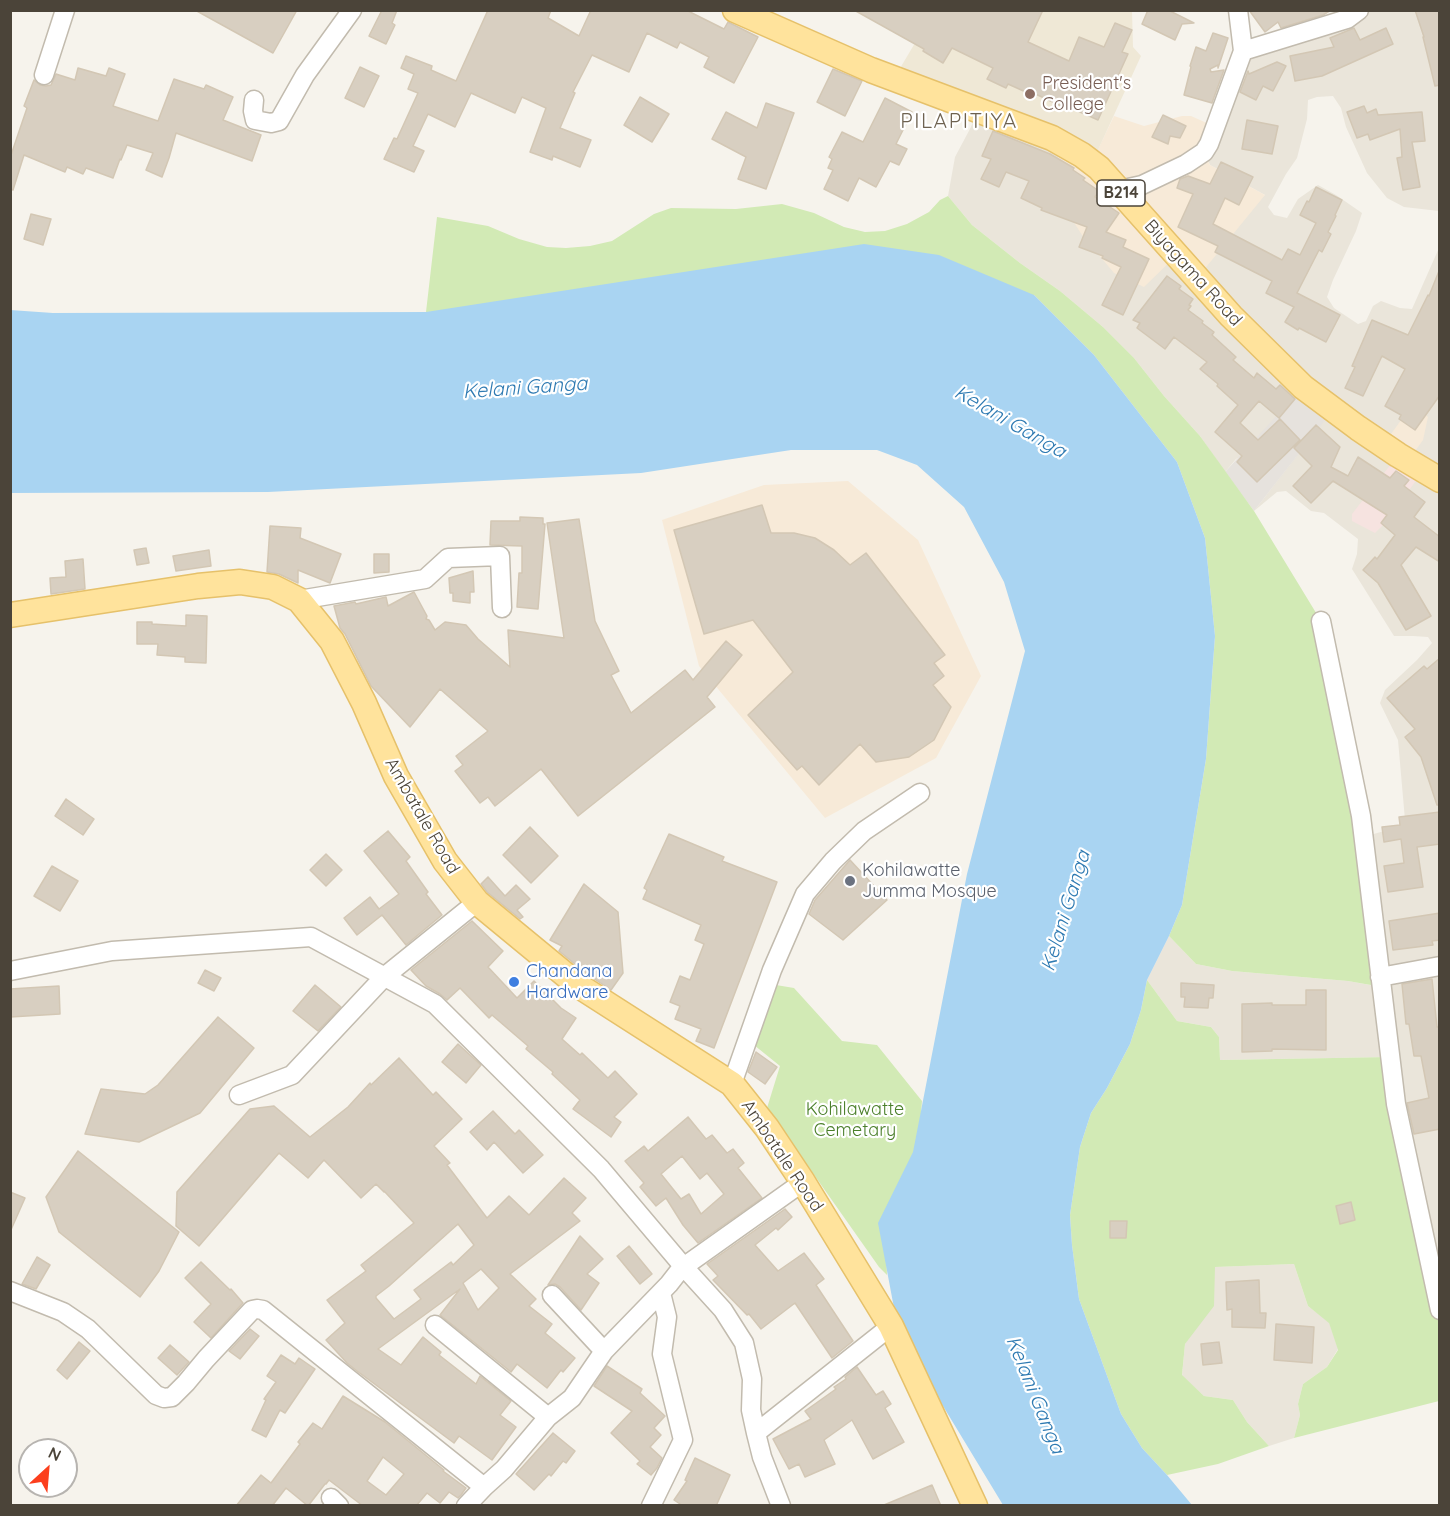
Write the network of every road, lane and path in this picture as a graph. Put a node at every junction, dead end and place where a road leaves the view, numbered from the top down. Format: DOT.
graph roads {
  1 [pos="65,10"];
  2 [pos="352,10"];
  3 [pos="735,10"];
  4 [pos="1238,10"];
  5 [pos="1359,10"];
  6 [pos="764,16"];
  7 [pos="1243,51"];
  8 [pos="44,75"];
  9 [pos="254,100"];
  10 [pos="1119,190"];
  11 [pos="1440,480"];
  12 [pos="299,600"];
  13 [pos="502,609"];
  14 [pos="10,615"];
  15 [pos="1321,621"];
  16 [pos="920,794"];
  17 [pos="477,902"];
  18 [pos="1440,966"];
  19 [pos="10,971"];
  20 [pos="384,977"];
  21 [pos="1380,977"];
  22 [pos="732,1084"];
  23 [pos="239,1095"];
  24 [pos="803,1182"];
  25 [pos="683,1266"];
  26 [pos="10,1291"];
  27 [pos="661,1293"];
  28 [pos="552,1295"];
  29 [pos="1440,1310"];
  30 [pos="435,1325"];
  31 [pos="891,1326"];
  32 [pos="604,1351"];
  33 [pos="549,1418"];
  34 [pos="756,1433"];
  35 [pos="484,1487"];
  36 [pos="466,1506"];
  37 [pos="651,1506"];
  38 [pos="781,1506"];
  39 [pos="975,1506"];
  1 -- 8 [label="street"];
  2 -- 9 [label="street"];
  3 -- 6 [label="main road, Biyagama Road / B214"];
  4 -- 7 [label="street"];
  5 -- 7 [label="street"];
  6 -- 10 [label="main road, Biyagama Road / B214"];
  7 -- 10 [label="street"];
  10 -- 11 [label="main road, Biyagama Road / B214"];
  12 -- 13 [label="street"];
  12 -- 14 [label="main road, Ambatale Road"];
  12 -- 17 [label="main road, Ambatale Road"];
  15 -- 21 [label="street"];
  16 -- 22 [label="street"];
  17 -- 20 [label="street"];
  17 -- 22 [label="main road, Ambatale Road"];
  18 -- 21 [label="street"];
  19 -- 20 [label="street"];
  20 -- 23 [label="street"];
  20 -- 25 [label="street"];
  21 -- 29 [label="street"];
  22 -- 24 [label="main road, Ambatale Road"];
  24 -- 25 [label="street"];
  24 -- 31 [label="main road, Ambatale Road"];
  25 -- 27 [label="street"];
  25 -- 34 [label="street"];
  26 -- 35 [label="street"];
  27 -- 32 [label="street"];
  27 -- 37 [label="street"];
  28 -- 32 [label="street"];
  30 -- 33 [label="street"];
  31 -- 34 [label="street"];
  31 -- 39 [label="main road, Ambatale Road"];
  32 -- 33 [label="street"];
  33 -- 35 [label="street"];
  34 -- 38 [label="street"];
  35 -- 36 [label="street"];
}
